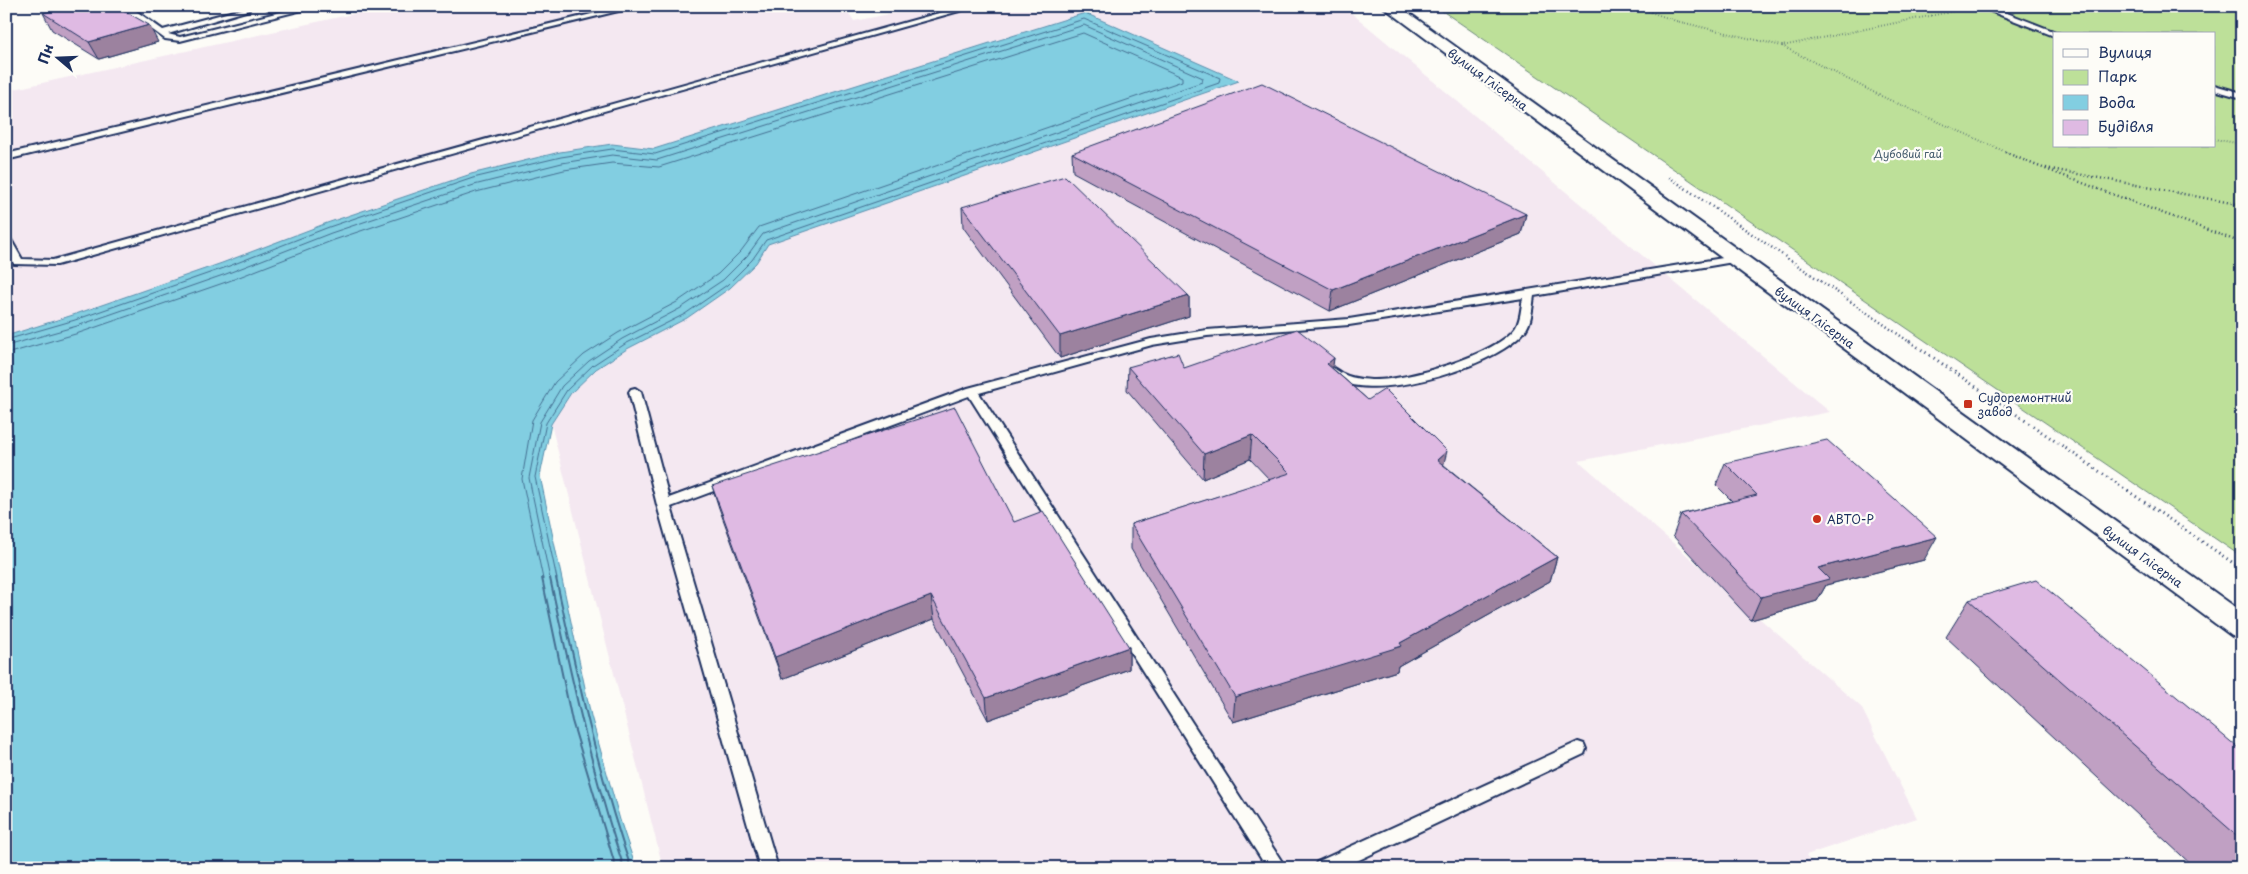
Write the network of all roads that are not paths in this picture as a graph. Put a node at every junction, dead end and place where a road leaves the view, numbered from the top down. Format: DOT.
graph roads {
  1 [pos="124,6"];
  2 [pos="314,6"];
  3 [pos="635,6"];
  4 [pos="973,6"];
  5 [pos="1389,6"];
  6 [pos="1981,6"];
  7 [pos="245,10"];
  8 [pos="162,33"];
  9 [pos="2053,33"];
  10 [pos="2216,88"];
  11 [pos="2242,96"];
  12 [pos="6,157"];
  13 [pos="6,240"];
  14 [pos="1735,258"];
  15 [pos="1529,293"];
  16 [pos="1289,327"];
  17 [pos="1301,340"];
  18 [pos="1319,360"];
  19 [pos="972,391"];
  20 [pos="635,392"];
  21 [pos="664,505"];
  22 [pos="2242,628"];
  23 [pos="1578,749"];
  24 [pos="769,868"];
  25 [pos="1277,868"];
  26 [pos="1323,868"];
  1 -- 8 [label="lane"];
  2 -- 8 [label="lane"];
  3 -- 12 [label="lane"];
  4 -- 13 [label="lane"];
  5 -- 14 [label="street, вулиця Глісерна"];
  6 -- 9 [label="lane"];
  7 -- 8 [label="lane"];
  10 -- 11 [label="lane"];
  14 -- 15 [label="lane"];
  14 -- 22 [label="street, вулиця Глісерна"];
  15 -- 16 [label="lane"];
  15 -- 18 [label="lane"];
  16 -- 17 [label="lane"];
  16 -- 19 [label="lane"];
  19 -- 21 [label="lane"];
  19 -- 25 [label="lane"];
  20 -- 21 [label="lane"];
  21 -- 24 [label="lane"];
  23 -- 26 [label="lane"];
}
